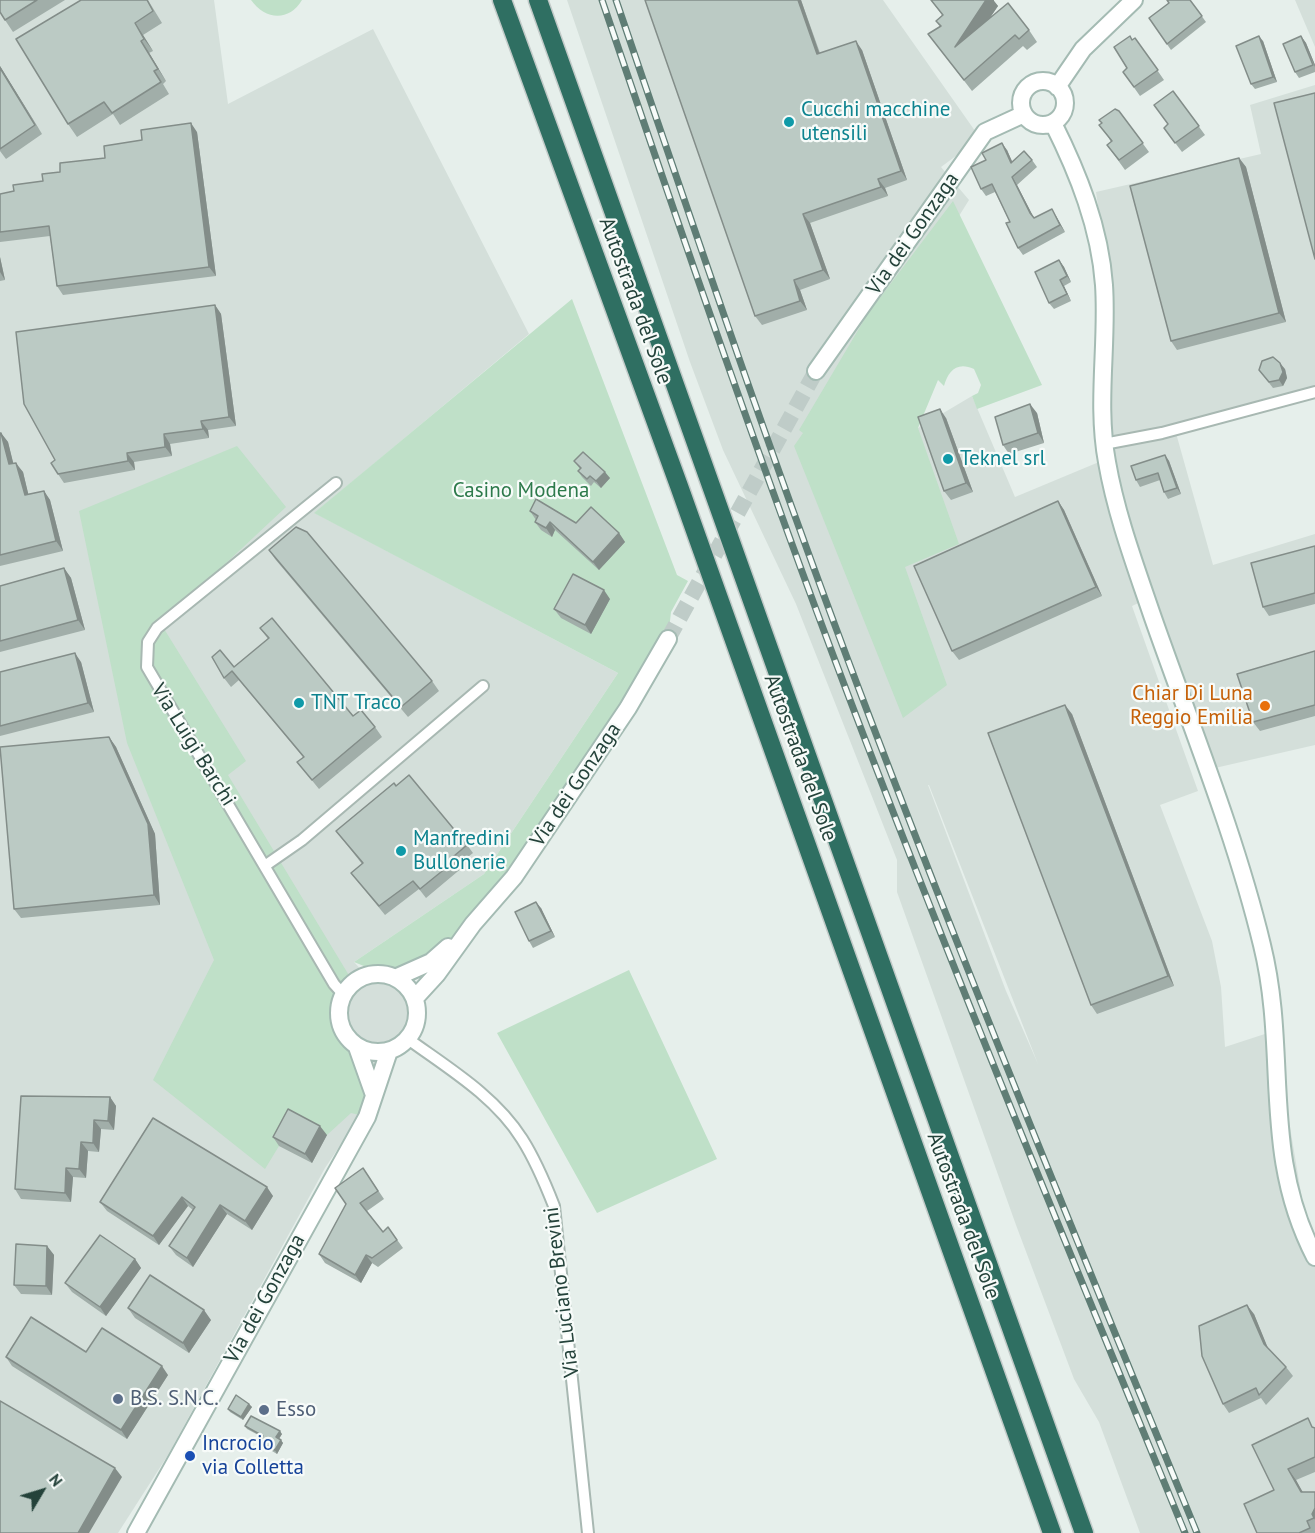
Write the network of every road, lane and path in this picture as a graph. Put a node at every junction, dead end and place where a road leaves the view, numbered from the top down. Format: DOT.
graph roads {
  1 [pos="502,0"];
  2 [pos="538,0"];
  3 [pos="1134,0"];
  4 [pos="1058,87"];
  5 [pos="1024,114"];
  6 [pos="1053,123"];
  7 [pos="816,371"];
  8 [pos="1315,392"];
  9 [pos="1104,444"];
  10 [pos="336,483"];
  11 [pos="668,639"];
  12 [pos="483,686"];
  13 [pos="266,865"];
  14 [pos="473,924"];
  15 [pos="395,978"];
  16 [pos="343,994"];
  17 [pos="414,998"];
  18 [pos="408,1039"];
  19 [pos="357,1047"];
  20 [pos="389,1051"];
  21 [pos="374,1095"];
  22 [pos="1315,1257"];
  23 [pos="136,1533"];
  24 [pos="588,1533"];
  25 [pos="1052,1533"];
  26 [pos="1084,1533"];
  1 -- 25 [label="highway, Autostrada del Sole"];
  2 -- 26 [label="highway, Autostrada del Sole"];
  3 -- 4 [label="main road"];
  4 -- 5 [label="main road"];
  4 -- 6 [label="main road"];
  5 -- 6 [label="main road"];
  5 -- 7 [label="main road, Via dei Gonzaga"];
  6 -- 9 [label="main road"];
  8 -- 9 [label="street"];
  9 -- 22 [label="main road"];
  10 -- 13 [label="street, Via Luigi Barchi"];
  11 -- 14 [label="main road, Via dei Gonzaga"];
  12 -- 13 [label="street"];
  13 -- 16 [label="street, Via Luigi Barchi"];
  14 -- 15 [label="main road, Via dei Gonzaga"];
  14 -- 17 [label="main road, Via dei Gonzaga"];
  15 -- 16 [label="main road, Via dei Gonzaga"];
  15 -- 17 [label="main road"];
  16 -- 19 [label="main road"];
  17 -- 18 [label="main road"];
  18 -- 20 [label="main road"];
  18 -- 24 [label="street, Via Luciano Brevini"];
  19 -- 20 [label="main road"];
  19 -- 21 [label="main road"];
  20 -- 21 [label="main road, Via dei Gonzaga"];
  21 -- 23 [label="main road, Via dei Gonzaga"];
}
